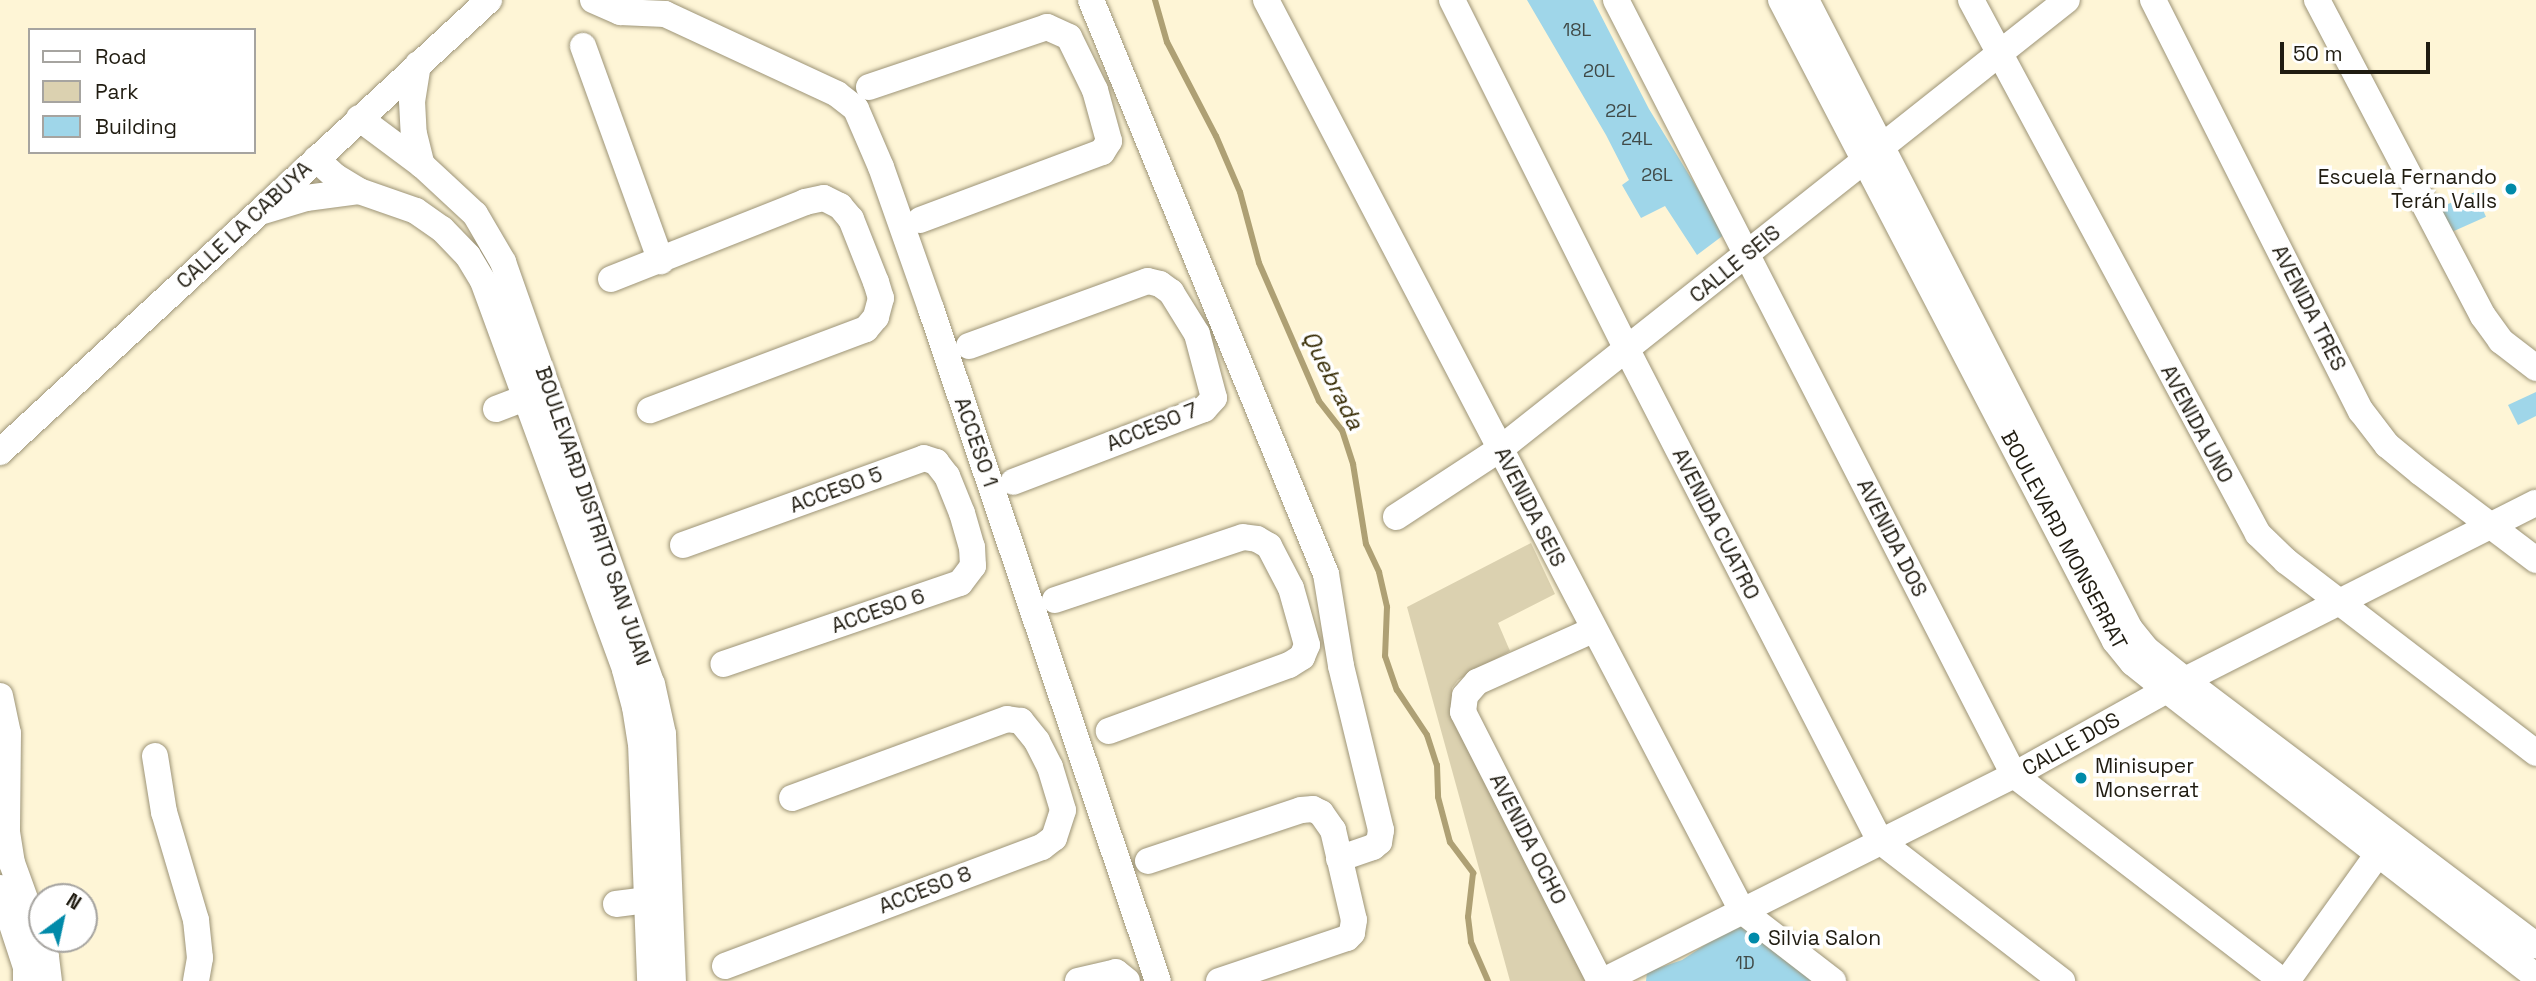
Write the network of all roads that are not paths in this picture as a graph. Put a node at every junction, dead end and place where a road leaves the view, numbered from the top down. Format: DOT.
graph roads {
  1 [pos="489,0"];
  2 [pos="593,0"];
  3 [pos="1091,0"];
  4 [pos="1266,0"];
  5 [pos="1452,0"];
  6 [pos="1616,0"];
  7 [pos="1781,0"];
  8 [pos="1806,0"];
  9 [pos="1971,0"];
  10 [pos="2067,0"];
  11 [pos="2153,0"];
  12 [pos="2317,0"];
  13 [pos="659,7"];
  14 [pos="583,46"];
  15 [pos="1999,54"];
  16 [pos="418,64"];
  17 [pos="1123,80"];
  18 [pos="869,87"];
  19 [pos="1095,90"];
  20 [pos="359,118"];
  21 [pos="1873,153"];
  22 [pos="316,159"];
  23 [pos="422,165"];
  24 [pos="359,191"];
  25 [pos="258,212"];
  26 [pos="913,228"];
  27 [pos="863,250"];
  28 [pos="1747,255"];
  29 [pos="662,261"];
  30 [pos="611,279"];
  31 [pos="1225,323"];
  32 [pos="1197,334"];
  33 [pos="969,346"];
  34 [pos="1627,350"];
  35 [pos="2536,368"];
  36 [pos="537,394"];
  37 [pos="496,409"];
  38 [pos="650,410"];
  39 [pos="1500,449"];
  40 [pos="0,452"];
  41 [pos="1004,491"];
  42 [pos="2536,503"];
  43 [pos="962,513"];
  44 [pos="1396,517"];
  45 [pos="2492,526"];
  46 [pos="683,545"];
  47 [pos="2536,559"];
  48 [pos="1326,574"];
  49 [pos="1291,588"];
  50 [pos="1055,600"];
  51 [pos="2340,603"];
  52 [pos="1593,630"];
  53 [pos="724,664"];
  54 [pos="2176,686"];
  55 [pos="0,696"];
  56 [pos="1109,731"];
  57 [pos="2536,753"];
  58 [pos="1083,755"];
  59 [pos="155,756"];
  60 [pos="1050,766"];
  61 [pos="2014,775"];
  62 [pos="792,798"];
  63 [pos="1880,841"];
  64 [pos="2385,844"];
  65 [pos="1339,859"];
  66 [pos="1148,861"];
  67 [pos="0,888"];
  68 [pos="658,898"];
  69 [pos="617,904"];
  70 [pos="1742,911"];
  71 [pos="2536,945"];
  72 [pos="725,966"];
  73 [pos="1252,976"];
  74 [pos="2536,976"];
  75 [pos="26,981"];
  76 [pos="49,981"];
  77 [pos="196,981"];
  78 [pos="650,981"];
  79 [pos="673,981"];
  80 [pos="1079,981"];
  81 [pos="1127,981"];
  82 [pos="1158,981"];
  83 [pos="1219,981"];
  84 [pos="1601,981"];
  85 [pos="1833,981"];
  86 [pos="2063,981"];
  87 [pos="2285,981"];
  1 -- 16 [label="street, CALLE LA CABUYA"];
  2 -- 13 [label="street, ACCESO 1"];
  3 -- 17 [label="street"];
  4 -- 39 [label="street, AVENIDA SEIS"];
  5 -- 34 [label="street, AVENIDA CUATRO"];
  6 -- 28 [label="street, AVENIDA DOS"];
  7 -- 21 [label="street, BOULEVARD MONSERRAT"];
  8 -- 21 [label="street, BOULEVARD MONSERRAT"];
  9 -- 15 [label="street, AVENIDA UNO"];
  10 -- 15 [label="street, CALLE SEIS"];
  11 -- 45 [label="street, AVENIDA TRES"];
  12 -- 35 [label="street"];
  13 -- 26 [label="street, ACCESO 1"];
  14 -- 29 [label="street"];
  15 -- 21 [label="street, CALLE SEIS"];
  15 -- 51 [label="street, AVENIDA UNO"];
  16 -- 20 [label="street, CALLE LA CABUYA"];
  16 -- 23 [label="street"];
  17 -- 19 [label="street"];
  17 -- 31 [label="street"];
  18 -- 19 [label="street"];
  19 -- 26 [label="street"];
  20 -- 22 [label="street, CALLE LA CABUYA"];
  20 -- 23 [label="street, BOULEVARD DISTRITO SAN JUAN"];
  21 -- 28 [label="street, CALLE SEIS"];
  21 -- 54 [label="street, BOULEVARD MONSERRAT"];
  22 -- 24 [label="street, BOULEVARD DISTRITO SAN JUAN"];
  22 -- 25 [label="street, CALLE LA CABUYA"];
  23 -- 36 [label="street, BOULEVARD DISTRITO SAN JUAN"];
  24 -- 25 [label="street"];
  24 -- 36 [label="street, BOULEVARD DISTRITO SAN JUAN"];
  25 -- 40 [label="street, CALLE LA CABUYA"];
  26 -- 27 [label="street"];
  26 -- 41 [label="street, ACCESO 1"];
  27 -- 29 [label="street"];
  27 -- 38 [label="street"];
  28 -- 34 [label="street, CALLE SEIS"];
  28 -- 61 [label="street, AVENIDA DOS"];
  29 -- 30 [label="street"];
  31 -- 32 [label="street"];
  31 -- 48 [label="street"];
  32 -- 33 [label="street, ACCESO 7"];
  32 -- 41 [label="street, ACCESO 7"];
  34 -- 39 [label="street, CALLE SEIS"];
  34 -- 63 [label="street, AVENIDA CUATRO"];
  36 -- 37 [label="street"];
  36 -- 68 [label="street, BOULEVARD DISTRITO SAN JUAN"];
  39 -- 44 [label="street, CALLE SEIS"];
  39 -- 52 [label="street, AVENIDA SEIS"];
  41 -- 43 [label="street"];
  41 -- 58 [label="street, ACCESO 1"];
  42 -- 45 [label="street, CALLE DOS"];
  43 -- 46 [label="street, ACCESO 5"];
  43 -- 53 [label="street, ACCESO 6"];
  45 -- 47 [label="street, AVENIDA TRES"];
  45 -- 51 [label="street, CALLE DOS"];
  48 -- 49 [label="street"];
  48 -- 65 [label="street"];
  49 -- 50 [label="street"];
  49 -- 56 [label="street"];
  51 -- 54 [label="street, CALLE DOS"];
  51 -- 57 [label="street, AVENIDA UNO"];
  52 -- 70 [label="street, AVENIDA SEIS"];
  52 -- 84 [label="street, AVENIDA OCHO"];
  54 -- 61 [label="street, CALLE DOS"];
  54 -- 64 [label="street, BOULEVARD MONSERRAT"];
  55 -- 76 [label="street"];
  58 -- 60 [label="street"];
  58 -- 82 [label="street, ACCESO 1"];
  59 -- 77 [label="street"];
  60 -- 62 [label="street"];
  60 -- 72 [label="street, ACCESO 8"];
  61 -- 63 [label="street, CALLE DOS"];
  61 -- 87 [label="street, AVENIDA DOS"];
  63 -- 70 [label="street, CALLE DOS"];
  63 -- 86 [label="street, AVENIDA CUATRO"];
  64 -- 71 [label="street, BOULEVARD MONSERRAT"];
  64 -- 74 [label="street, BOULEVARD MONSERRAT"];
  64 -- 87 [label="street"];
  65 -- 66 [label="street"];
  65 -- 73 [label="street"];
  67 -- 75 [label="street"];
  68 -- 69 [label="street"];
  68 -- 78 [label="street, BOULEVARD DISTRITO SAN JUAN"];
  68 -- 79 [label="street, BOULEVARD DISTRITO SAN JUAN"];
  70 -- 84 [label="street, CALLE DOS"];
  70 -- 85 [label="street, AVENIDA SEIS"];
  73 -- 83 [label="street"];
  80 -- 81 [label="street"];
}
